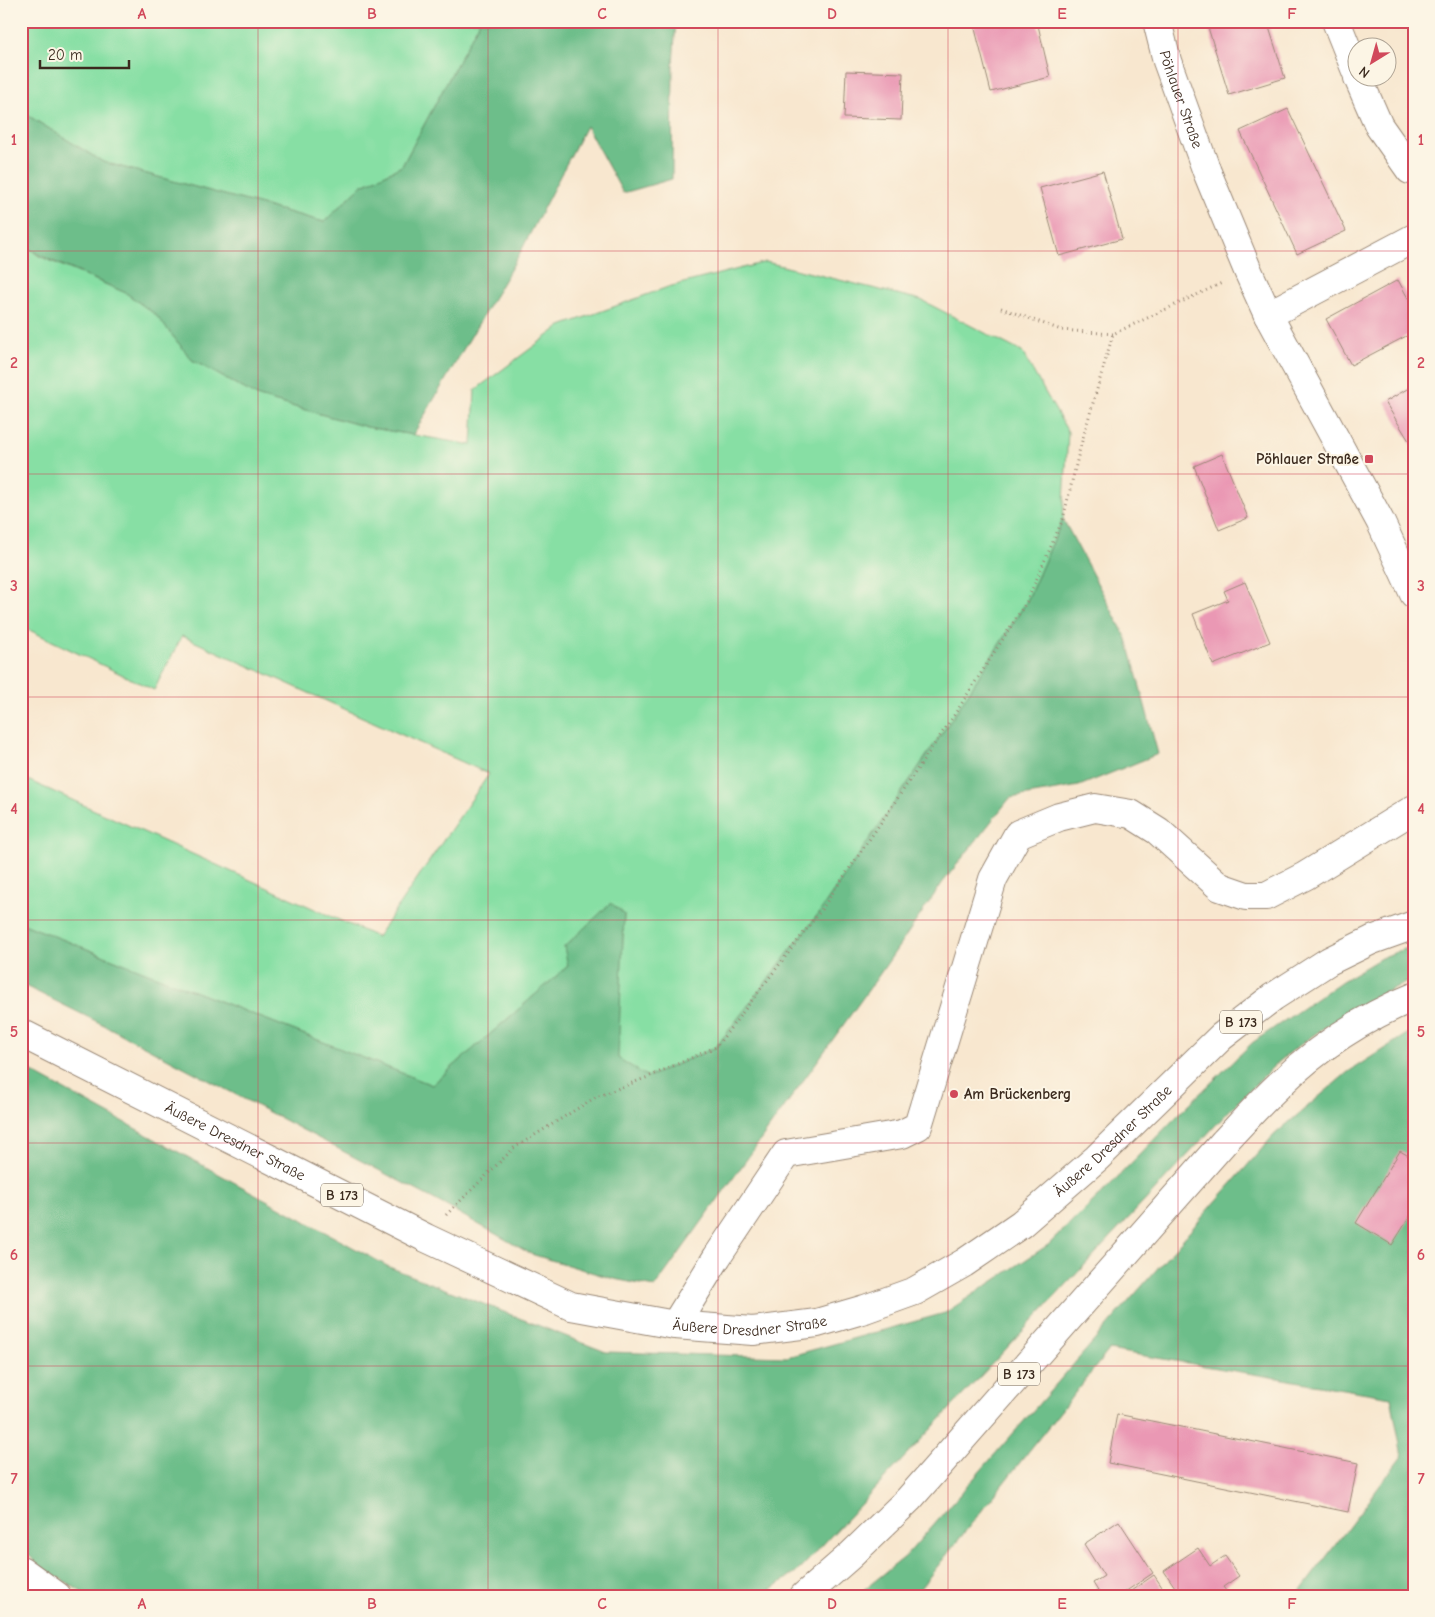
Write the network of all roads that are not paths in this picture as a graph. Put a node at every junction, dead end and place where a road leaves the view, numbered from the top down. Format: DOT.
graph roads {
  1 [pos="1157,21"];
  2 [pos="1336,21"];
  3 [pos="1348,52"];
  4 [pos="1363,88"];
  5 [pos="1410,170"];
  6 [pos="1414,238"];
  7 [pos="1268,315"];
  8 [pos="1414,594"];
  9 [pos="1414,809"];
  10 [pos="1414,926"];
  11 [pos="1414,997"];
  12 [pos="21,1033"];
  13 [pos="675,1325"];
  14 [pos="21,1570"];
  15 [pos="56,1596"];
  16 [pos="804,1596"];
  1 -- 7 [label="main road, Pöhlauer Straße"];
  2 -- 3 [label="main road"];
  4 -- 5 [label="main road"];
  6 -- 7 [label="main road"];
  7 -- 8 [label="main road, Pöhlauer Straße"];
  9 -- 13 [label="main road"];
  10 -- 13 [label="main road, Äußere Dresdner Straße / B 173"];
  11 -- 16 [label="main road, B 173"];
  12 -- 13 [label="main road, Äußere Dresdner Straße / B 173"];
  14 -- 15 [label="main road"];
}
